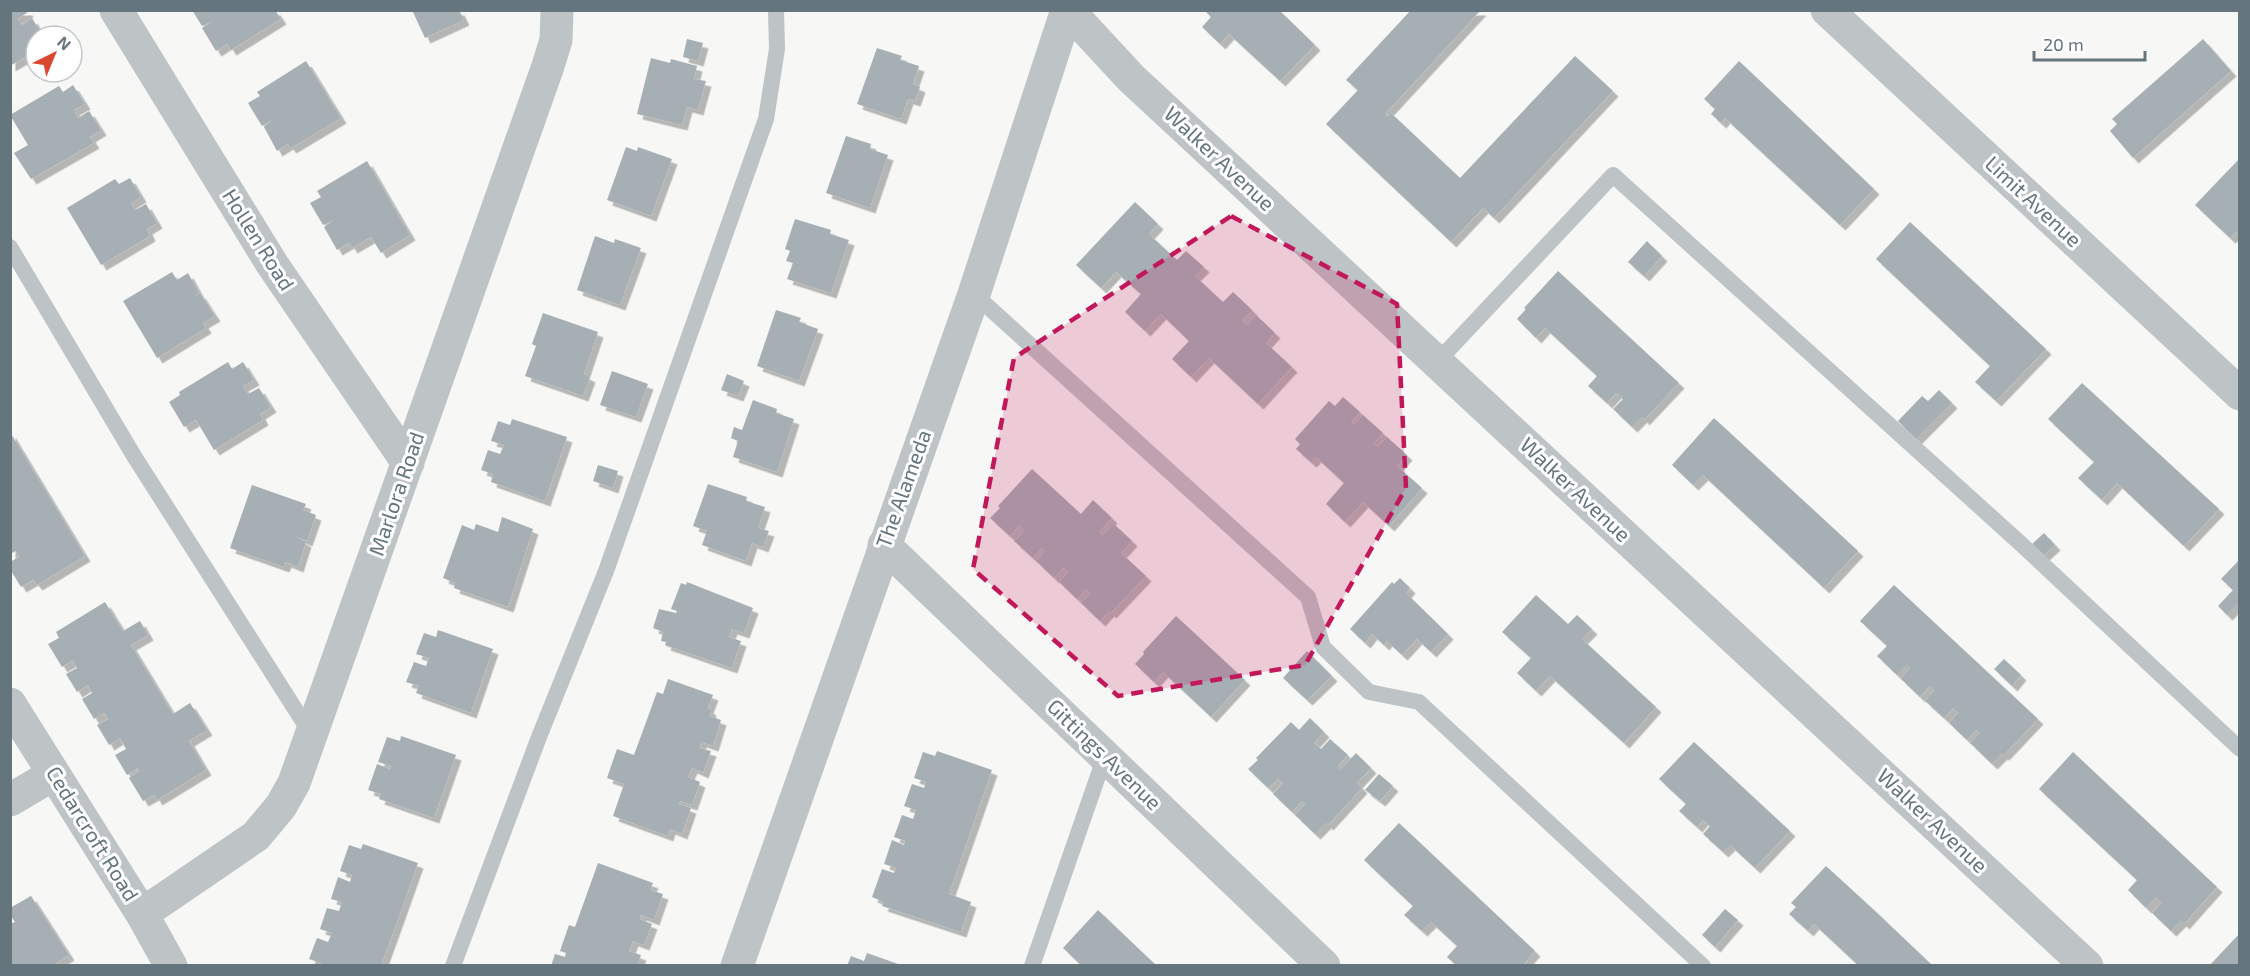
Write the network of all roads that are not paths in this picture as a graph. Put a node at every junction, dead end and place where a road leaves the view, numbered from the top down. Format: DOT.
graph roads {
  1 [pos="117,10"];
  2 [pos="557,10"];
  3 [pos="776,10"];
  4 [pos="1068,10"];
  5 [pos="1827,10"];
  6 [pos="10,247"];
  7 [pos="974,294"];
  8 [pos="1437,362"];
  9 [pos="2240,394"];
  10 [pos="408,463"];
  11 [pos="884,545"];
  12 [pos="10,704"];
  13 [pos="311,734"];
  14 [pos="2240,749"];
  15 [pos="1105,756"];
  16 [pos="54,774"];
  17 [pos="10,800"];
  18 [pos="142,914"];
  19 [pos="171,966"];
  20 [pos="453,966"];
  21 [pos="737,966"];
  22 [pos="1032,966"];
  23 [pos="1324,966"];
  24 [pos="1703,966"];
  25 [pos="2087,966"];
  1 -- 10 [label="street, Hollen Road"];
  2 -- 10 [label="street, Marlora Road"];
  3 -- 20 [label="lane"];
  4 -- 7 [label="street, The Alameda"];
  4 -- 8 [label="street, Walker Avenue"];
  5 -- 9 [label="street, Limit Avenue"];
  6 -- 13 [label="lane"];
  7 -- 11 [label="street, The Alameda"];
  7 -- 24 [label="lane"];
  8 -- 14 [label="lane"];
  8 -- 25 [label="street, Walker Avenue"];
  10 -- 13 [label="street, Marlora Road"];
  11 -- 15 [label="street, Gittings Avenue"];
  11 -- 21 [label="street, The Alameda"];
  12 -- 16 [label="street, Cedarcroft Road"];
  13 -- 18 [label="street, Marlora Road"];
  15 -- 22 [label="lane"];
  15 -- 23 [label="street, Gittings Avenue"];
  16 -- 17 [label="street"];
  16 -- 18 [label="street, Cedarcroft Road"];
  18 -- 19 [label="street, Cedarcroft Road"];
}
